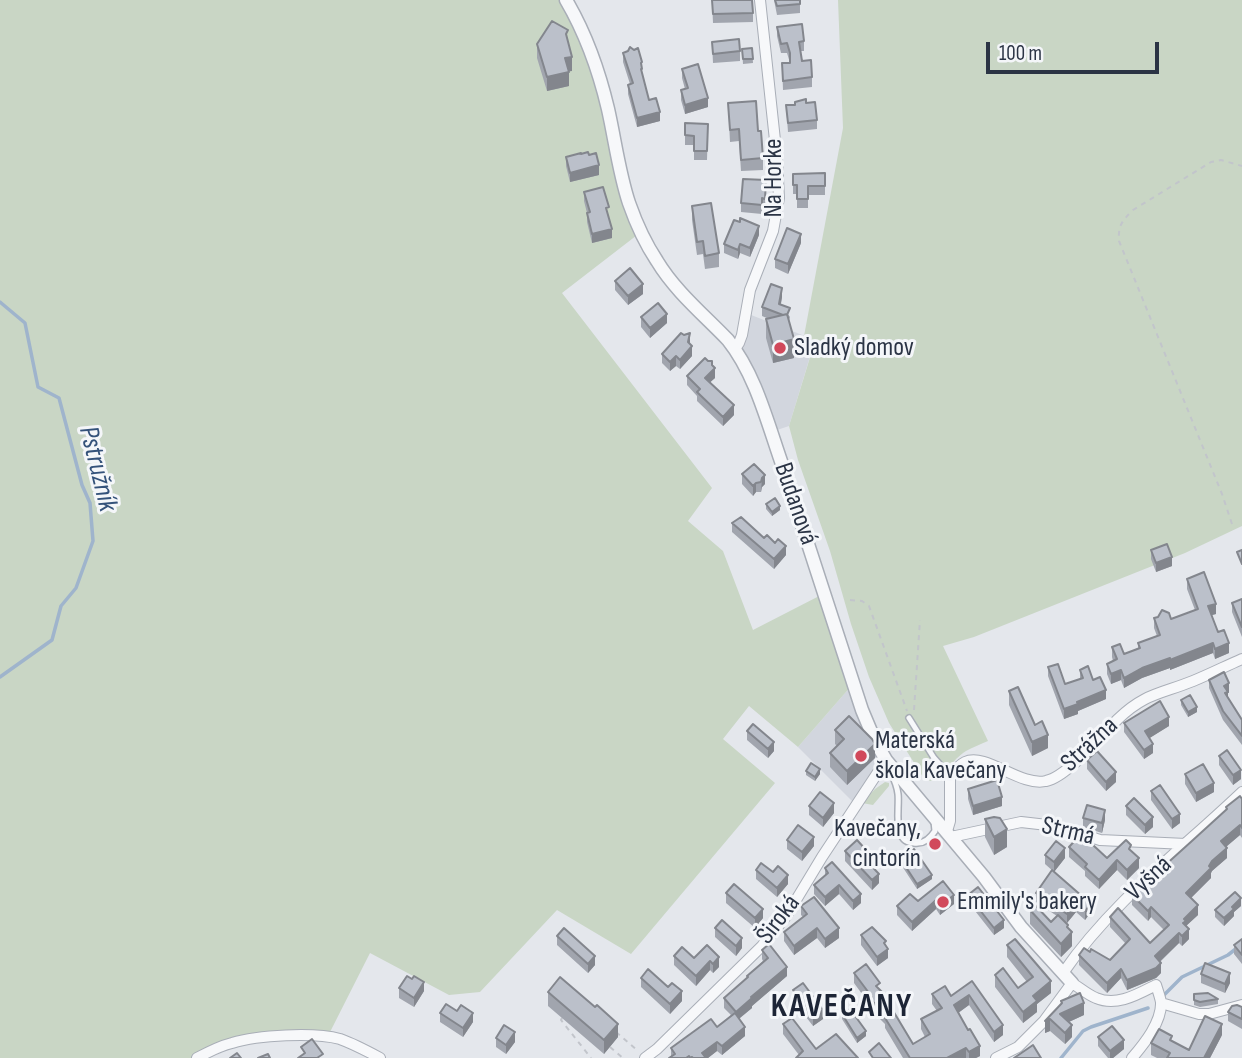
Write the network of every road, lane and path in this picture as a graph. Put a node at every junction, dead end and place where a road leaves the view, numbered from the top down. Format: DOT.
graph roads {
  1 [pos="566,0"];
  2 [pos="760,0"];
  3 [pos="1242,166"];
  4 [pos="735,349"];
  5 [pos="1232,524"];
  6 [pos="850,600"];
  7 [pos="920,620"];
  8 [pos="1242,659"];
  9 [pos="909,718"];
  10 [pos="913,725"];
  11 [pos="886,760"];
  12 [pos="950,776"];
  13 [pos="1242,792"];
  14 [pos="932,815"];
  15 [pos="949,834"];
  16 [pos="1186,844"];
  17 [pos="1068,978"];
  18 [pos="1161,1003"];
  19 [pos="1242,1005"];
  20 [pos="562,1018"];
  21 [pos="609,1025"];
  22 [pos="610,1047"];
  23 [pos="197,1058"];
  24 [pos="380,1058"];
  25 [pos="591,1058"];
  26 [pos="623,1058"];
  27 [pos="645,1058"];
  28 [pos="996,1058"];
  29 [pos="1132,1058"];
  1 -- 4 [label="street, Budanová"];
  2 -- 4 [label="street, Na Horke"];
  3 -- 5 [label="path"];
  4 -- 11 [label="street, Budanová"];
  6 -- 9 [label="path"];
  7 -- 10 [label="path"];
  8 -- 12 [label="street, Strážna"];
  9 -- 10 [label="lane"];
  10 -- 12 [label="lane"];
  11 -- 14 [label="street, Budanová"];
  11 -- 14 [label="lane"];
  11 -- 27 [label="street, Široká"];
  12 -- 15 [label="street"];
  13 -- 16 [label="street, Vyšná"];
  14 -- 15 [label="street, Budanová"];
  15 -- 16 [label="street, Strmá"];
  15 -- 17 [label="street, Budanová"];
  16 -- 17 [label="street, Vyšná"];
  17 -- 18 [label="street"];
  17 -- 28 [label="street, Vyšná"];
  18 -- 19 [label="street"];
  18 -- 29 [label="street"];
  20 -- 25 [label="path"];
  21 -- 27 [label="path"];
  22 -- 26 [label="path"];
  23 -- 24 [label="street"];
}
